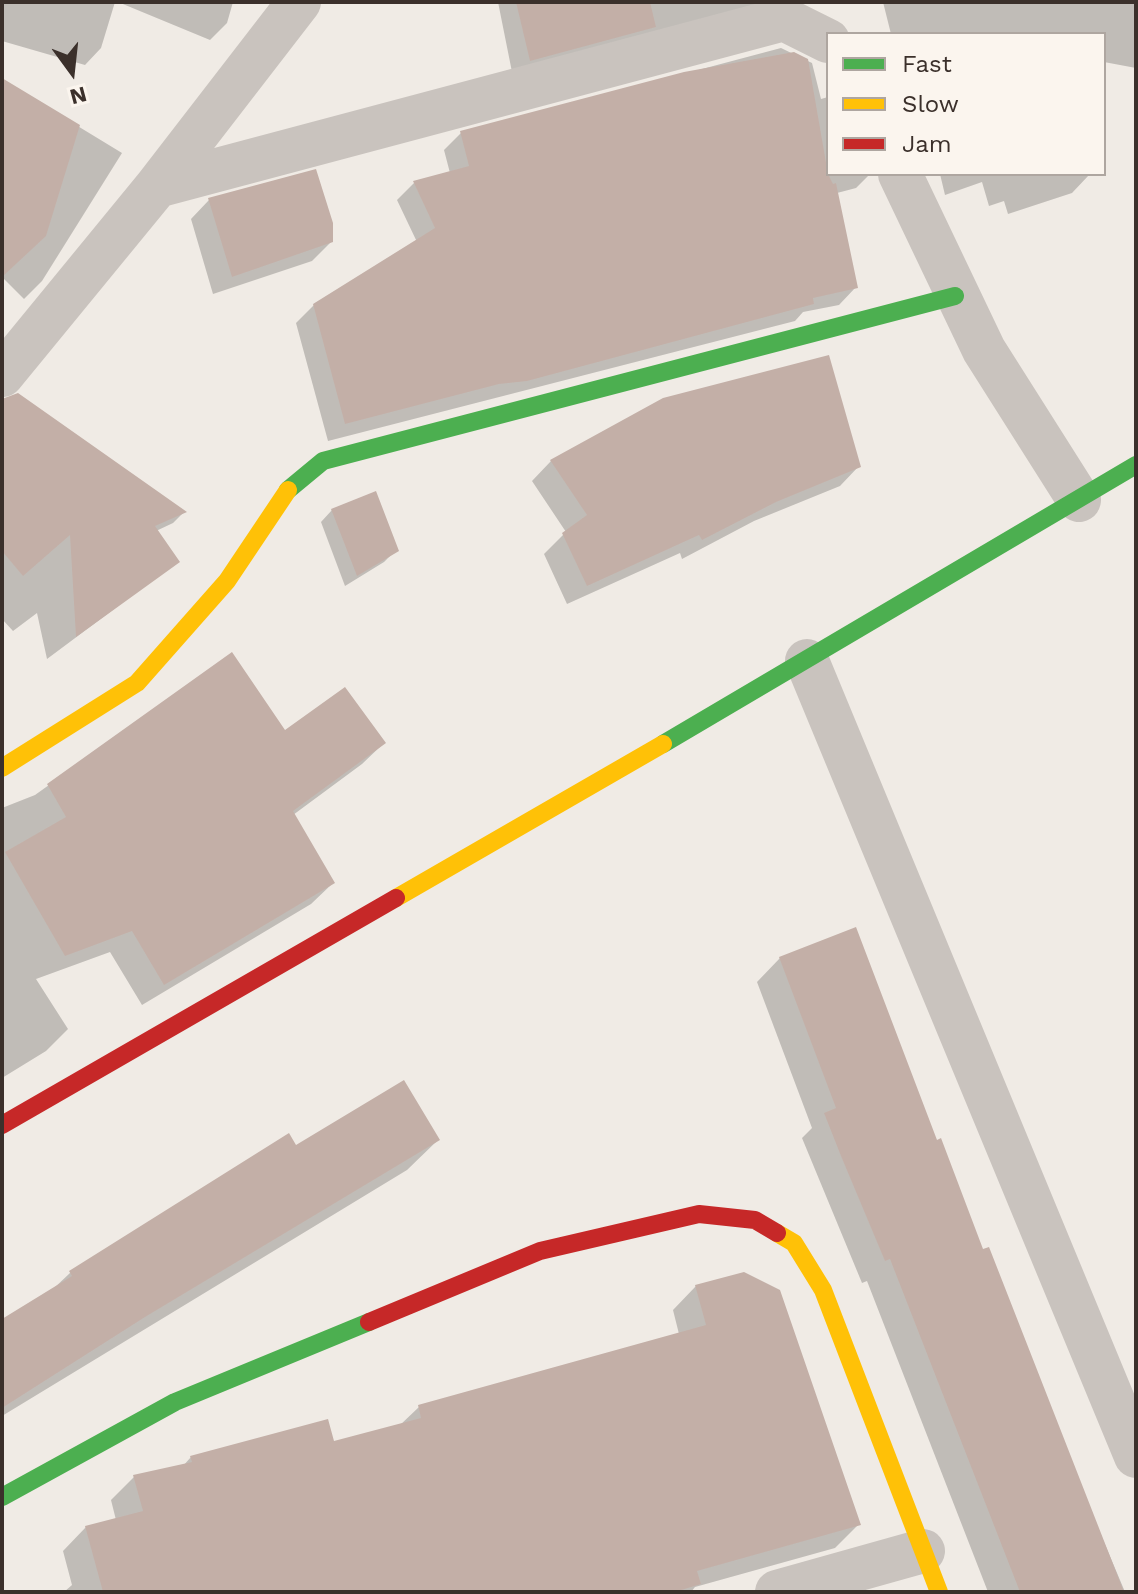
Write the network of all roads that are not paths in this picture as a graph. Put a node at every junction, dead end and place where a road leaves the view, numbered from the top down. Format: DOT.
graph roads {
  1 [pos="299,2"];
  2 [pos="826,40"];
  3 [pos="901,176"];
  4 [pos="157,186"];
  5 [pos="955,296"];
  6 [pos="2,375"];
  7 [pos="1136,465"];
  8 [pos="1079,500"];
  9 [pos="807,661"];
  10 [pos="2,768"];
  11 [pos="2,1125"];
  12 [pos="1136,1456"];
  13 [pos="2,1497"];
  14 [pos="923,1551"];
  15 [pos="777,1592"];
  16 [pos="939,1592"];
  1 -- 4 [label="street"];
  2 -- 4 [label="street"];
  3 -- 5 [label="street"];
  4 -- 6 [label="street"];
  5 -- 8 [label="street"];
  5 -- 10 [label="street"];
  7 -- 8 [label="street"];
  8 -- 9 [label="street"];
  9 -- 11 [label="street"];
  9 -- 12 [label="street"];
  13 -- 14 [label="street"];
  14 -- 15 [label="street"];
  14 -- 16 [label="street"];
}
